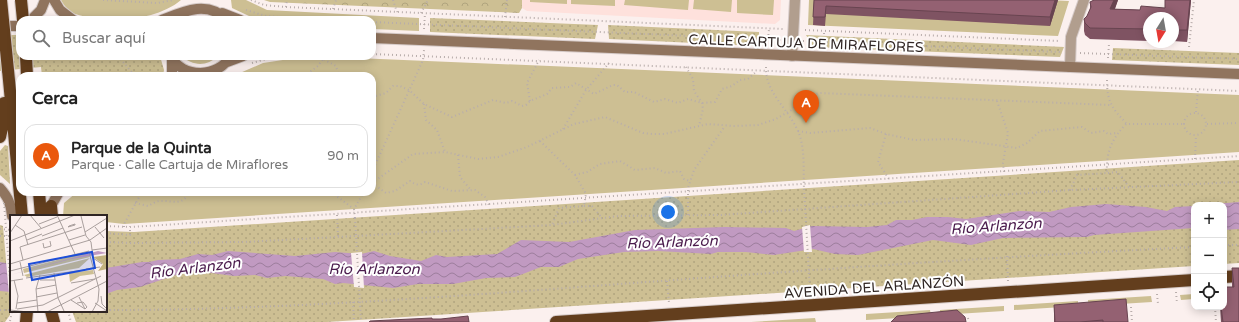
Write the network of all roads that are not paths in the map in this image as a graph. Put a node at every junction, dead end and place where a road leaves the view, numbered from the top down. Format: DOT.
graph roads {
  1 [pos="1,0"];
  2 [pos="21,0"];
  3 [pos="45,0"];
  4 [pos="54,0"];
  5 [pos="795,0"];
  6 [pos="1084,0"];
  7 [pos="218,11"];
  8 [pos="182,12"];
  9 [pos="20,16"];
  10 [pos="35,16"];
  11 [pos="68,16"];
  12 [pos="172,16"];
  13 [pos="178,16"];
  14 [pos="223,16"];
  15 [pos="230,16"];
  16 [pos="16,24"];
  17 [pos="0,26"];
  18 [pos="376,38"];
  19 [pos="792,56"];
  20 [pos="26,60"];
  21 [pos="171,60"];
  22 [pos="174,60"];
  23 [pos="227,60"];
  24 [pos="1070,67"];
  25 [pos="27,72"];
  26 [pos="172,72"];
  27 [pos="192,72"];
  28 [pos="209,72"];
  29 [pos="1239,74"];
  30 [pos="9,76"];
  31 [pos="0,137"];
  32 [pos="0,188"];
  33 [pos="40,196"];
  34 [pos="56,196"];
  35 [pos="14,207"];
  36 [pos="46,211"];
  37 [pos="1239,276"];
  38 [pos="1227,277"];
  39 [pos="1191,280"];
  40 [pos="22,312"];
  41 [pos="27,312"];
  42 [pos="26,322"];
  43 [pos="556,322"];
  1 -- 30 [label="highway, bridge"];
  2 -- 9 [label="highway, bridge"];
  3 -- 10 [label="street"];
  4 -- 11 [label="street"];
  5 -- 19 [label="street"];
  6 -- 24 [label="street"];
  7 -- 8 [label="street"];
  7 -- 14 [label="street"];
  7 -- 15 [label="street"];
  8 -- 12 [label="street"];
  8 -- 13 [label="street"];
  16 -- 17 [label="street"];
  18 -- 19 [label="street, CALLE CARTUJA DE MIRAFLORES"];
  19 -- 24 [label="street, CALLE CARTUJA DE MIRAFLORES"];
  20 -- 25 [label="highway"];
  21 -- 26 [label="street"];
  22 -- 27 [label="street"];
  23 -- 28 [label="street"];
  24 -- 29 [label="street, CALLE CARTUJA DE MIRAFLORES"];
  30 -- 31 [label="highway"];
  30 -- 35 [label="highway"];
  32 -- 35 [label="street"];
  33 -- 36 [label="highway"];
  34 -- 36 [label="street"];
  37 -- 38 [label="highway"];
  39 -- 43 [label="highway, AVENIDA DEL ARLANZÓN"];
  40 -- 42 [label="street"];
  41 -- 42 [label="highway"];
}
